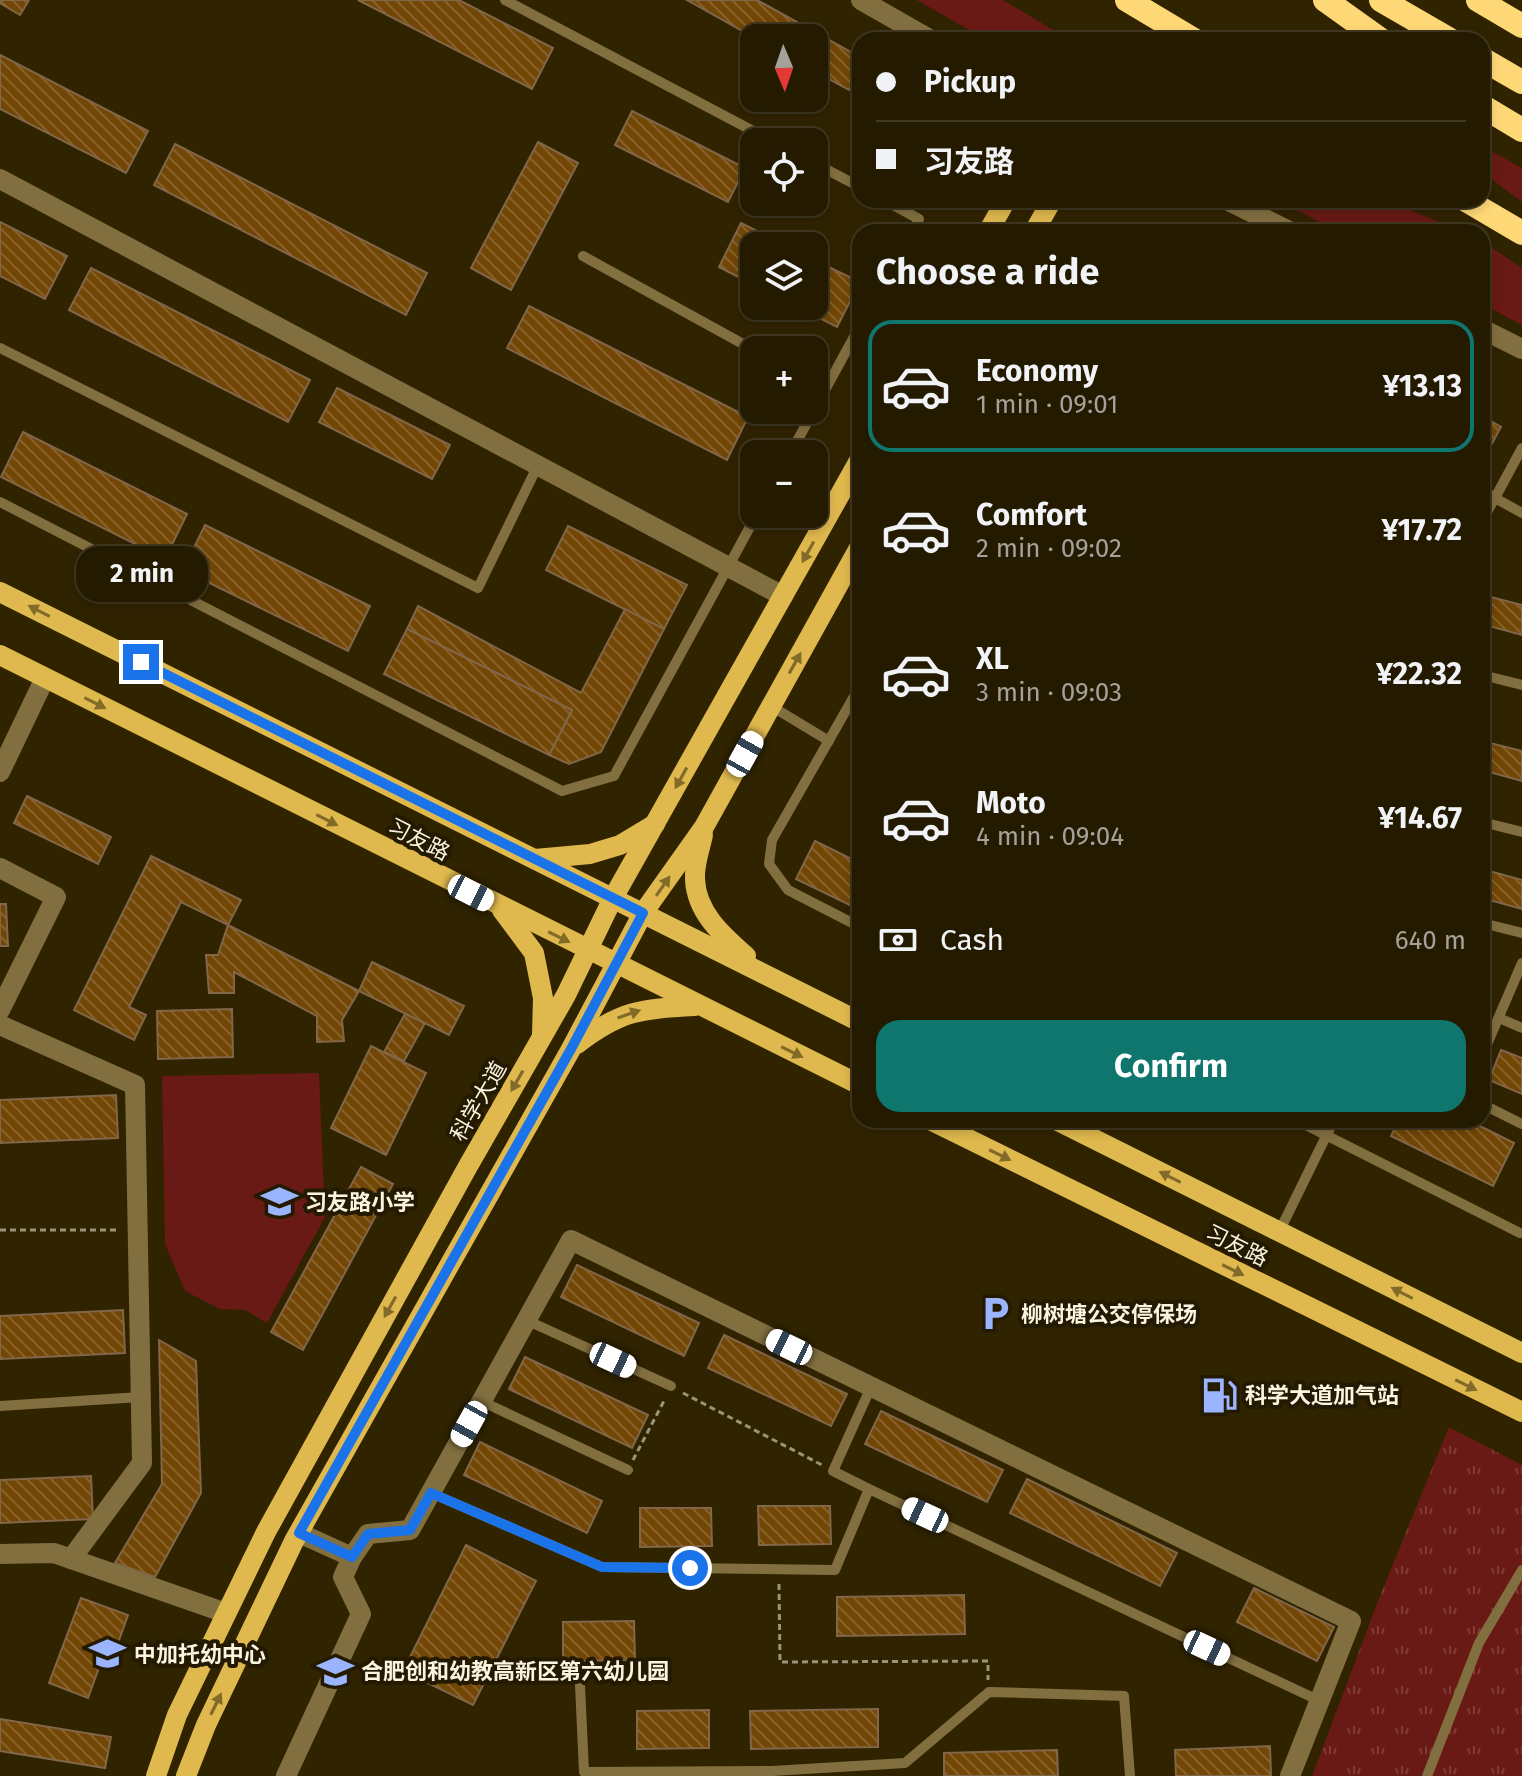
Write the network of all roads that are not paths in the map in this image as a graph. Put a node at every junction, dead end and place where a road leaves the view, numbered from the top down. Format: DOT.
graph roads {
  1 [pos="505,0"];
  2 [pos="861,0"];
  3 [pos="1127,0"];
  4 [pos="1325,0"];
  5 [pos="1381,0"];
  6 [pos="1478,0"];
  7 [pos="1522,26"];
  8 [pos="917,32"];
  9 [pos="1181,32"];
  10 [pos="1370,32"];
  11 [pos="1436,32"];
  12 [pos="1490,64"];
  13 [pos="1522,82"];
  14 [pos="1490,111"];
  15 [pos="747,128"];
  16 [pos="1522,130"];
  17 [pos="828,170"];
  18 [pos="0,179"];
  19 [pos="852,183"];
  20 [pos="899,208"];
  21 [pos="1243,208"];
  22 [pos="1480,208"];
  23 [pos="916,224"];
  24 [pos="1275,224"];
  25 [pos="1522,233"];
  26 [pos="583,256"];
  27 [pos="1490,333"];
  28 [pos="852,341"];
  29 [pos="740,342"];
  30 [pos="0,348"];
  31 [pos="1522,349"];
  32 [pos="828,385"];
  33 [pos="1522,448"];
  34 [pos="538,465"];
  35 [pos="852,473"];
  36 [pos="1490,495"];
  37 [pos="1495,498"];
  38 [pos="0,502"];
  39 [pos="1490,507"];
  40 [pos="1522,513"];
  41 [pos="749,528"];
  42 [pos="852,560"];
  43 [pos="728,567"];
  44 [pos="0,592"];
  45 [pos="783,596"];
  46 [pos="0,655"];
  47 [pos="1490,677"];
  48 [pos="45,678"];
  49 [pos="1522,685"];
  50 [pos="852,700"];
  51 [pos="771,706"];
  52 [pos="829,741"];
  53 [pos="0,772"];
  54 [pos="655,824"];
  55 [pos="1490,824"];
  56 [pos="704,827"];
  57 [pos="1522,832"];
  58 [pos="535,859"];
  59 [pos="0,868"];
  60 [pos="613,898"];
  61 [pos="500,907"];
  62 [pos="643,913"];
  63 [pos="852,923"];
  64 [pos="1490,925"];
  65 [pos="1522,933"];
  66 [pos="588,951"];
  67 [pos="1522,963"];
  68 [pos="617,965"];
  69 [pos="770,977"];
  70 [pos="698,1006"];
  71 [pos="0,1010"];
  72 [pos="852,1018"];
  73 [pos="1499,1018"];
  74 [pos="0,1025"];
  75 [pos="1522,1028"];
  76 [pos="1490,1038"];
  77 [pos="542,1039"];
  78 [pos="571,1049"];
  79 [pos="852,1081"];
  80 [pos="1490,1108"];
  81 [pos="1522,1124"];
  82 [pos="946,1128"];
  83 [pos="1072,1128"];
  84 [pos="1311,1128"];
  85 [pos="1330,1128"];
  86 [pos="1326,1136"];
  87 [pos="1279,1232"];
  88 [pos="1520,1233"];
  89 [pos="526,1320"];
  90 [pos="1522,1353"];
  91 [pos="671,1386"];
  92 [pos="871,1387"];
  93 [pos="141,1397"];
  94 [pos="481,1401"];
  95 [pos="0,1406"];
  96 [pos="1522,1412"];
  97 [pos="628,1470"];
  98 [pos="869,1489"];
  99 [pos="431,1493"];
  100 [pos="299,1533"];
  101 [pos="0,1554"];
  102 [pos="352,1557"];
  103 [pos="71,1559"];
  104 [pos="1522,1570"];
  105 [pos="226,1613"];
  106 [pos="580,1685"];
  107 [pos="1320,1701"];
  108 [pos="769,1773"];
  109 [pos="156,1776"];
  110 [pos="186,1776"];
  111 [pos="286,1776"];
  112 [pos="1130,1776"];
  113 [pos="1290,1776"];
  114 [pos="1427,1776"];
  1 -- 15 [label="lane"];
  2 -- 8 [label="street"];
  3 -- 9 [label="highway"];
  4 -- 10 [label="highway"];
  5 -- 11 [label="highway"];
  6 -- 7 [label="highway"];
  12 -- 13 [label="highway"];
  14 -- 16 [label="highway"];
  17 -- 19 [label="lane"];
  18 -- 34 [label="street"];
  20 -- 23 [label="lane"];
  21 -- 24 [label="street"];
  22 -- 25 [label="highway"];
  26 -- 29 [label="lane"];
  27 -- 31 [label="street"];
  28 -- 32 [label="lane"];
  30 -- 34 [label="lane"];
  33 -- 37 [label="lane"];
  34 -- 43 [label="street"];
  35 -- 45 [label="main road, 科学大道, one-way"];
  36 -- 37 [label="lane"];
  37 -- 39 [label="lane"];
  37 -- 40 [label="lane"];
  38 -- 43 [label="lane"];
  41 -- 43 [label="lane"];
  51 -- 42 [label="main road, one-way"];
  43 -- 45 [label="street"];
  58 -- 44 [label="main road, 习友路, one-way"];
  45 -- 54 [label="main road, 科学大道, one-way"];
  46 -- 48 [label="main road, 习友路"];
  47 -- 49 [label="lane"];
  48 -- 53 [label="street"];
  48 -- 61 [label="main road, 习友路, one-way"];
  50 -- 52 [label="lane"];
  51 -- 52 [label="lane"];
  51 -- 56 [label="main road"];
  52 -- 63 [label="lane"];
  54 -- 58 [label="main road"];
  54 -- 60 [label="main road, 科学大道"];
  55 -- 57 [label="lane"];
  62 -- 56 [label="main road, one-way"];
  56 -- 69 [label="main road"];
  58 -- 60 [label="main road, 习友路"];
  59 -- 71 [label="street"];
  60 -- 62 [label="main road, 习友路"];
  60 -- 66 [label="main road, 科学大道"];
  61 -- 66 [label="main road, 习友路, one-way"];
  61 -- 77 [label="main road"];
  62 -- 68 [label="main road"];
  62 -- 69 [label="main road, 习友路"];
  64 -- 65 [label="lane"];
  66 -- 68 [label="main road, 习友路"];
  66 -- 77 [label="main road, 科学大道"];
  67 -- 73 [label="lane"];
  68 -- 70 [label="main road, 习友路"];
  68 -- 78 [label="main road"];
  69 -- 72 [label="main road, 习友路"];
  78 -- 70 [label="main road, one-way"];
  70 -- 79 [label="main road, 习友路, one-way"];
  73 -- 75 [label="lane"];
  73 -- 76 [label="lane"];
  74 -- 93 [label="street"];
  77 -- 105 [label="main road, 科学大道, one-way"];
  78 -- 100 [label="main road"];
  80 -- 81 [label="lane"];
  82 -- 96 [label="main road, 习友路, one-way"];
  87 -- 83 [label="main road, 习友路, one-way"];
  84 -- 86 [label="lane"];
  85 -- 86 [label="lane"];
  86 -- 87 [label="lane"];
  86 -- 88 [label="lane"];
  90 -- 87 [label="main road, 习友路, one-way"];
  89 -- 91 [label="lane"];
  89 -- 92 [label="street"];
  89 -- 94 [label="street"];
  92 -- 98 [label="lane"];
  92 -- 107 [label="street"];
  93 -- 95 [label="lane"];
  93 -- 103 [label="street"];
  94 -- 97 [label="lane"];
  94 -- 99 [label="street"];
  98 -- 99 [label="lane"];
  98 -- 107 [label="lane"];
  99 -- 102 [label="street"];
  100 -- 102 [label="street"];
  110 -- 100 [label="main road, one-way"];
  101 -- 103 [label="street"];
  102 -- 111 [label="street"];
  103 -- 105 [label="street"];
  104 -- 114 [label="lane"];
  105 -- 109 [label="main road, 科学大道"];
  106 -- 108 [label="lane"];
  107 -- 113 [label="street"];
  108 -- 112 [label="lane"];
}
